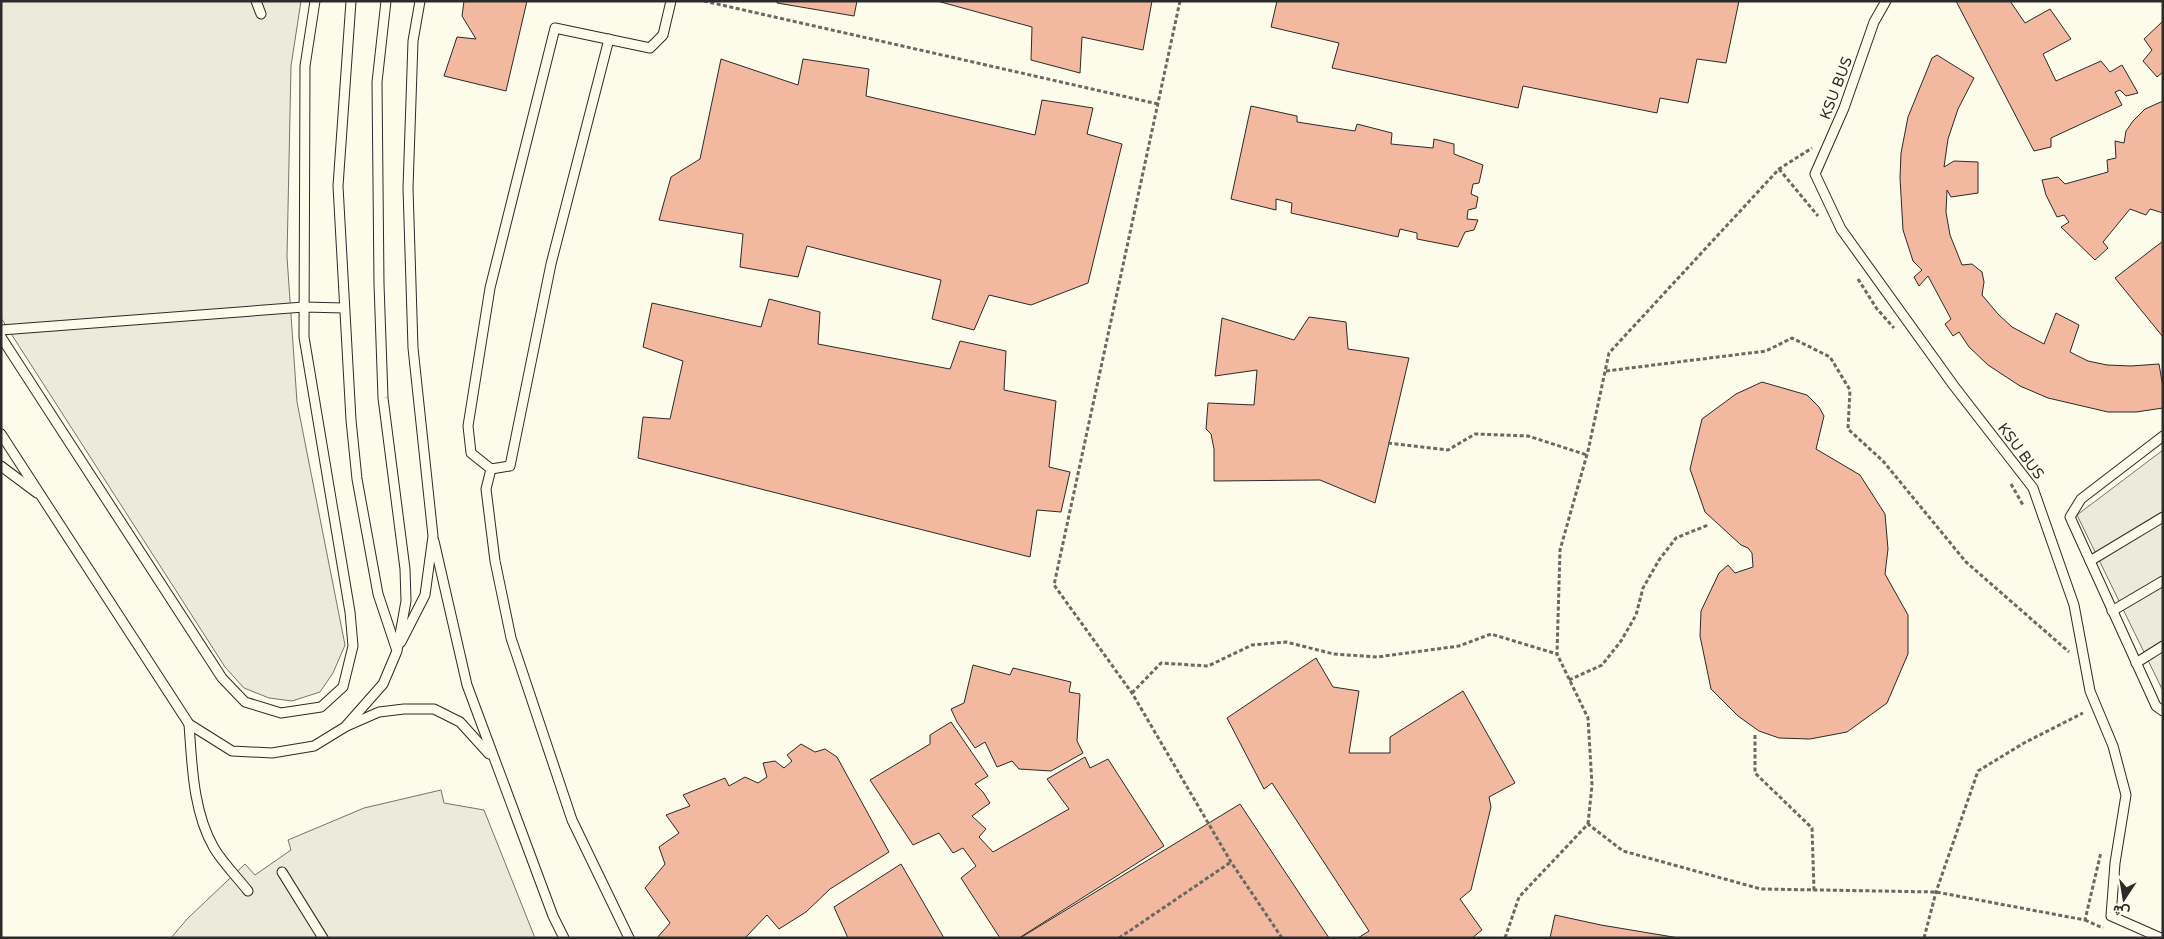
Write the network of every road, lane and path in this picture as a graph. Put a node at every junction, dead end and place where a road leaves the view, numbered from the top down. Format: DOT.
graph roads {
  1 [pos="256,1"];
  2 [pos="315,1"];
  3 [pos="351,1"];
  4 [pos="386,1"];
  5 [pos="420,1"];
  6 [pos="671,1"];
  7 [pos="704,1"];
  8 [pos="1180,1"];
  9 [pos="1886,1"];
  10 [pos="261,14"];
  11 [pos="609,39"];
  12 [pos="1158,104"];
  13 [pos="1819,217"];
  14 [pos="1856,276"];
  15 [pos="304,307"];
  16 [pos="344,308"];
  17 [pos="1,330"];
  18 [pos="1897,331"];
  19 [pos="1,337"];
  20 [pos="1605,371"];
  21 [pos="1,434"];
  22 [pos="2163,436"];
  23 [pos="1388,443"];
  24 [pos="1587,456"];
  25 [pos="1,466"];
  26 [pos="491,469"];
  27 [pos="2007,477"];
  28 [pos="42,496"];
  29 [pos="2027,511"];
  30 [pos="2163,517"];
  31 [pos="1708,525"];
  32 [pos="433,536"];
  33 [pos="2090,561"];
  34 [pos="2163,580"];
  35 [pos="2112,610"];
  36 [pos="2068,644"];
  37 [pos="2163,646"];
  38 [pos="397,651"];
  39 [pos="1557,654"];
  40 [pos="2136,663"];
  41 [pos="1570,680"];
  42 [pos="1132,693"];
  43 [pos="2081,705"];
  44 [pos="2163,711"];
  45 [pos="2083,713"];
  46 [pos="2087,722"];
  47 [pos="189,724"];
  48 [pos="345,727"];
  49 [pos="1754,736"];
  50 [pos="493,757"];
  51 [pos="1588,824"];
  52 [pos="2103,847"];
  53 [pos="1231,862"];
  54 [pos="282,872"];
  55 [pos="1814,890"];
  56 [pos="248,891"];
  57 [pos="1936,892"];
  58 [pos="323,938"];
  59 [pos="564,938"];
  60 [pos="629,938"];
  61 [pos="1119,938"];
  62 [pos="1282,938"];
  63 [pos="1505,938"];
  64 [pos="1924,938"];
  65 [pos="2161,938"];
  1 -- 10 [label="lane"];
  2 -- 15 [label="lane"];
  3 -- 16 [label="lane"];
  4 -- 38 [label="lane"];
  5 -- 32 [label="lane"];
  6 -- 11 [label="lane"];
  7 -- 12 [label="path"];
  8 -- 12 [label="path"];
  9 -- 65 [label="lane, KSU BUS"];
  11 -- 26 [label="lane"];
  11 -- 26 [label="lane"];
  12 -- 42 [label="path"];
  13 -- 20 [label="path"];
  14 -- 18 [label="path"];
  15 -- 16 [label="lane"];
  15 -- 17 [label="lane"];
  15 -- 19 [label="lane"];
  16 -- 38 [label="lane"];
  20 -- 24 [label="path"];
  20 -- 36 [label="path"];
  21 -- 28 [label="lane"];
  22 -- 33 [label="lane"];
  23 -- 24 [label="path"];
  24 -- 39 [label="path"];
  25 -- 28 [label="lane"];
  26 -- 60 [label="lane"];
  27 -- 29 [label="path"];
  28 -- 47 [label="lane"];
  30 -- 33 [label="lane"];
  31 -- 41 [label="path"];
  32 -- 38 [label="lane"];
  32 -- 50 [label="lane"];
  33 -- 35 [label="lane"];
  34 -- 35 [label="lane"];
  35 -- 40 [label="lane"];
  37 -- 40 [label="lane"];
  38 -- 48 [label="lane"];
  39 -- 41 [label="path"];
  39 -- 42 [label="path"];
  40 -- 44 [label="lane"];
  41 -- 51 [label="path"];
  42 -- 53 [label="path"];
  43 -- 45 [label="path"];
  45 -- 46 [label="path"];
  45 -- 57 [label="path"];
  47 -- 48 [label="lane"];
  47 -- 56 [label="lane"];
  48 -- 50 [label="lane"];
  49 -- 55 [label="path"];
  50 -- 59 [label="lane"];
  51 -- 55 [label="path"];
  51 -- 63 [label="path"];
  52 -- 57 [label="path"];
  53 -- 61 [label="path"];
  53 -- 62 [label="path"];
  54 -- 58 [label="lane"];
  55 -- 57 [label="path"];
  57 -- 64 [label="path"];
}
